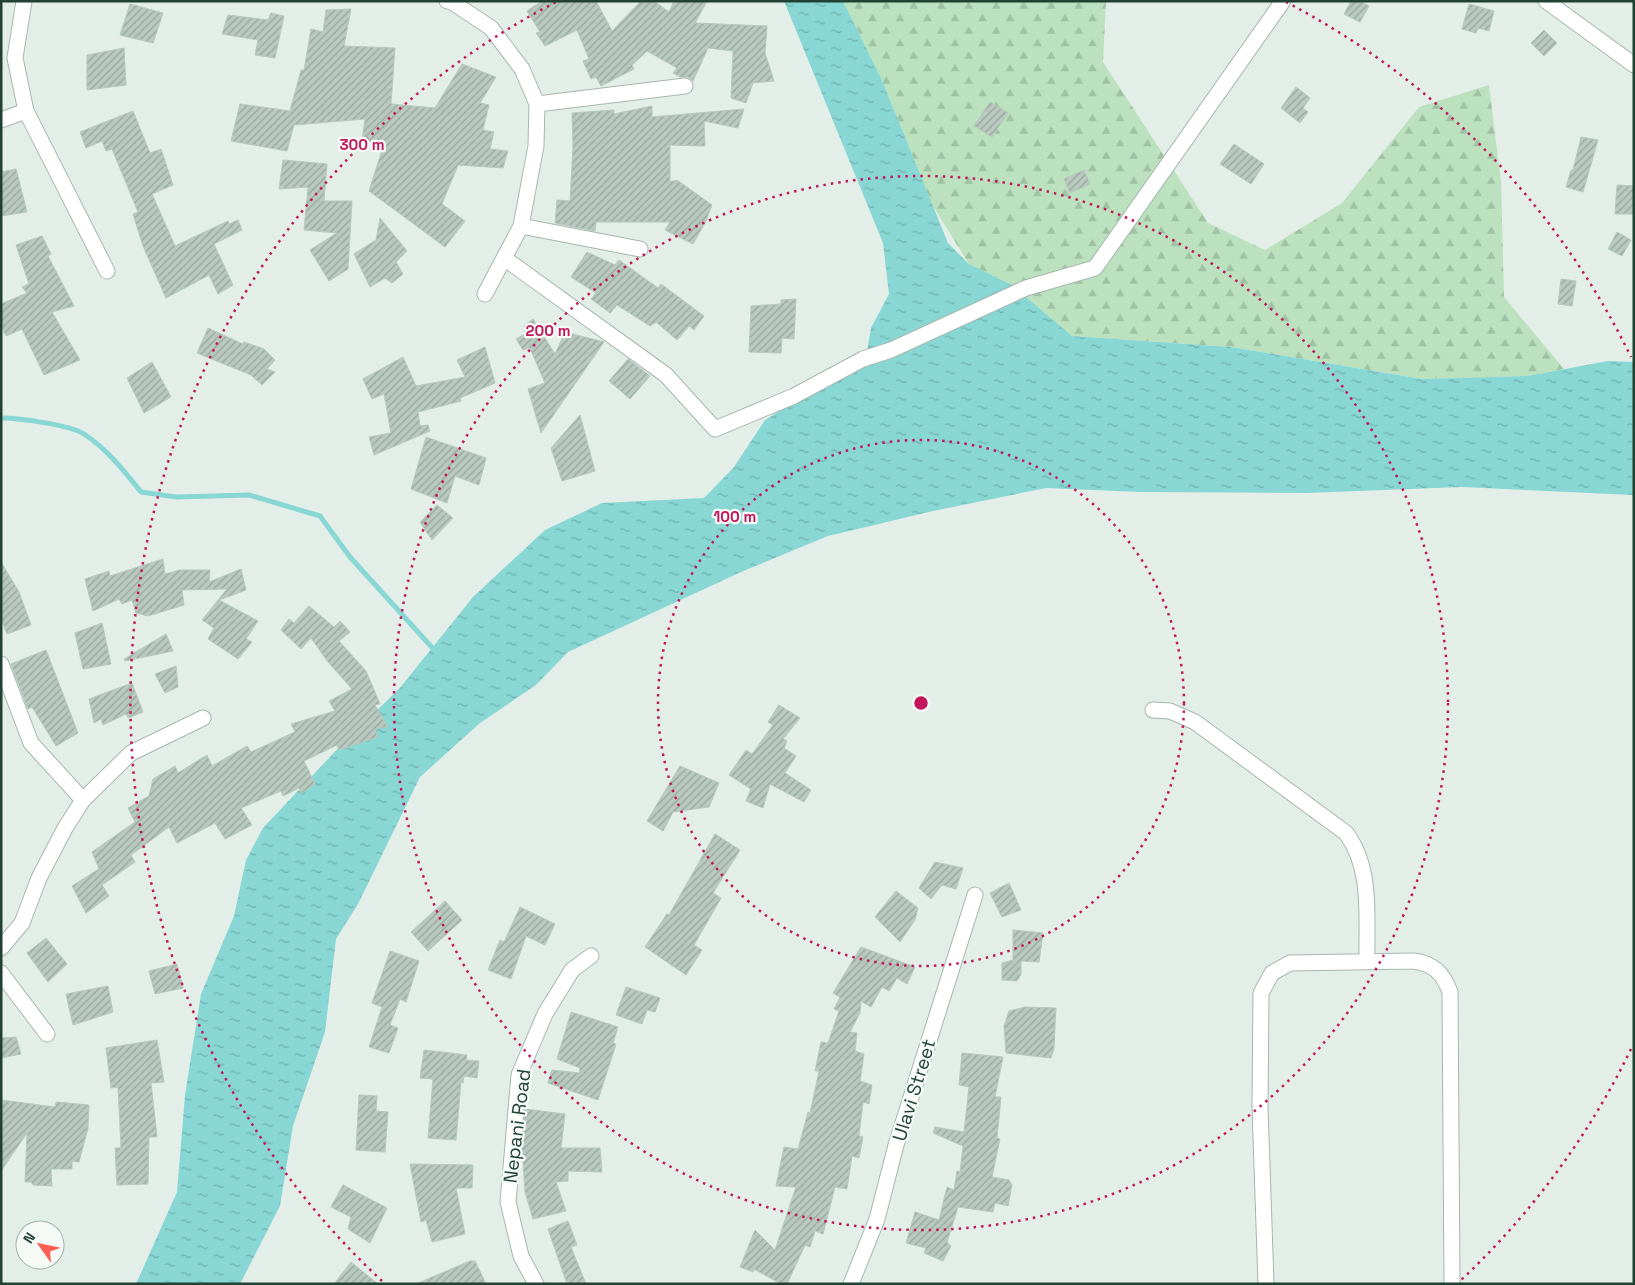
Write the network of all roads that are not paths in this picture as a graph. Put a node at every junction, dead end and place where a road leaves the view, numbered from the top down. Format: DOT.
graph roads {
  1 [pos="24,1"];
  2 [pos="447,1"];
  3 [pos="1283,1"];
  4 [pos="1546,1"];
  5 [pos="1634,65"];
  6 [pos="685,86"];
  7 [pos="537,104"];
  8 [pos="26,111"];
  9 [pos="1,120"];
  10 [pos="521,226"];
  11 [pos="640,249"];
  12 [pos="504,258"];
  13 [pos="107,271"];
  14 [pos="485,294"];
  15 [pos="1,664"];
  16 [pos="1153,710"];
  17 [pos="203,718"];
  18 [pos="83,800"];
  19 [pos="974,895"];
  20 [pos="1,948"];
  21 [pos="591,956"];
  22 [pos="1367,961"];
  23 [pos="1,973"];
  24 [pos="47,1034"];
  25 [pos="536,1284"];
  26 [pos="852,1284"];
  27 [pos="1266,1284"];
  28 [pos="1452,1284"];
  1 -- 8 [label="street"];
  2 -- 7 [label="street"];
  3 -- 12 [label="street"];
  4 -- 5 [label="street"];
  6 -- 7 [label="street"];
  7 -- 10 [label="street"];
  8 -- 9 [label="street"];
  8 -- 13 [label="street"];
  10 -- 11 [label="street"];
  10 -- 12 [label="street"];
  12 -- 14 [label="street"];
  15 -- 18 [label="street"];
  16 -- 22 [label="street"];
  17 -- 18 [label="street"];
  18 -- 20 [label="street"];
  19 -- 26 [label="street, Ulavi Street"];
  21 -- 25 [label="street, Nepani Road"];
  22 -- 27 [label="street"];
  22 -- 28 [label="street"];
  23 -- 24 [label="street"];
}
